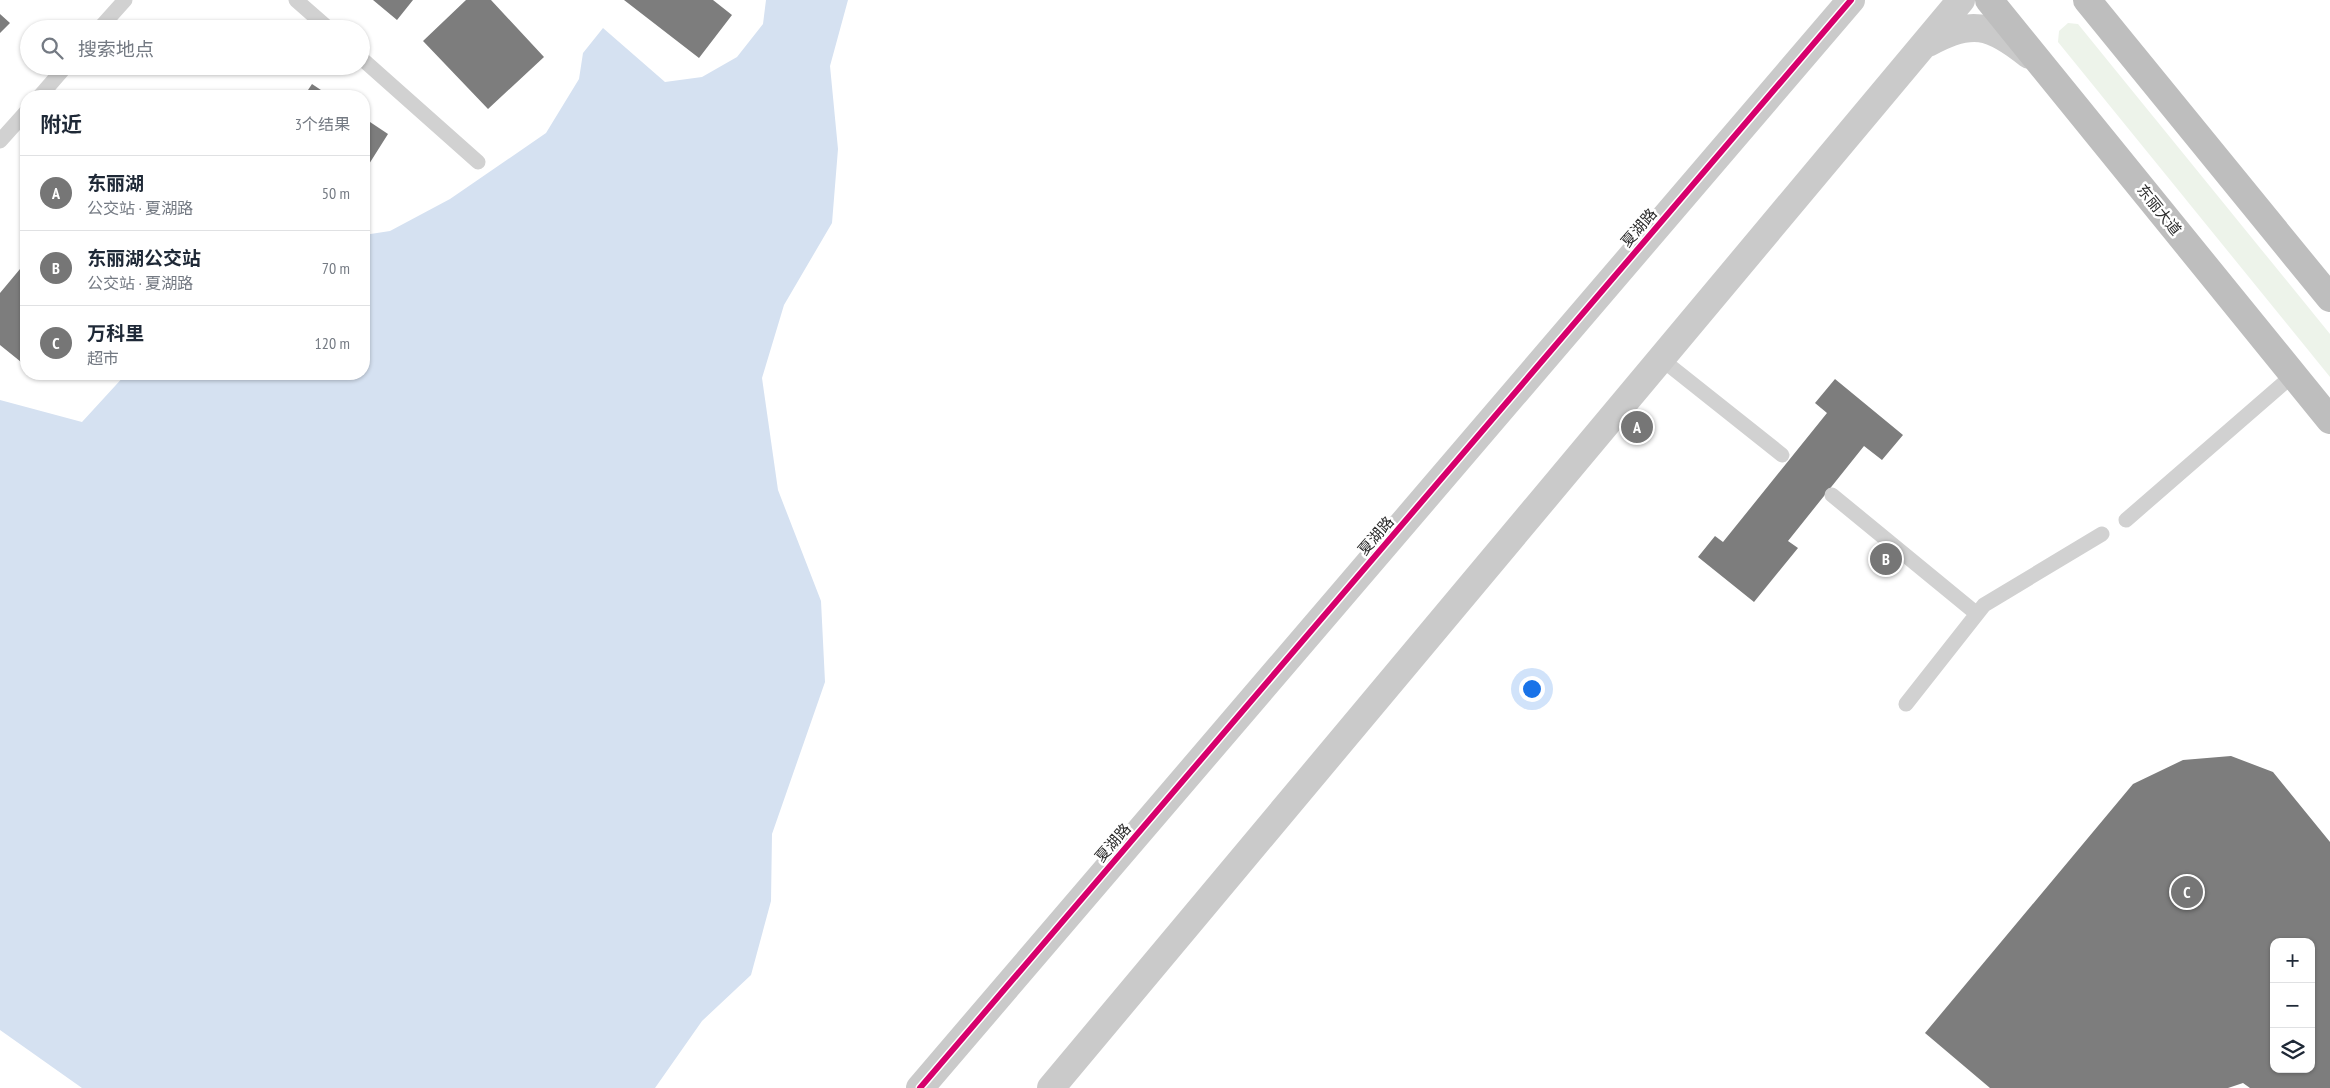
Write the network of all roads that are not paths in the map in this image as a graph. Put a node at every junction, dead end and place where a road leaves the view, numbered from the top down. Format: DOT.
graph roads {
  1 [pos="125,0"];
  2 [pos="296,0"];
  3 [pos="1851,0"];
  4 [pos="1961,0"];
  5 [pos="1989,0"];
  6 [pos="2088,4"];
  7 [pos="107,20"];
  8 [pos="318,20"];
  9 [pos="1922,46"];
  10 [pos="2041,65"];
  11 [pos="370,66"];
  12 [pos="58,75"];
  13 [pos="45,90"];
  14 [pos="20,119"];
  15 [pos="0,141"];
  16 [pos="478,162"];
  17 [pos="2330,298"];
  18 [pos="1660,358"];
  19 [pos="2293,375"];
  20 [pos="2330,420"];
  21 [pos="1782,455"];
  22 [pos="1832,495"];
  23 [pos="2126,520"];
  24 [pos="2102,534"];
  25 [pos="1977,614"];
  26 [pos="1906,704"];
  27 [pos="920,1088"];
  28 [pos="1051,1088"];
  1 -- 7 [label="lane"];
  2 -- 8 [label="lane"];
  3 -- 27 [label="street, 夏湖路"];
  4 -- 9 [label="street"];
  5 -- 10 [label="highway, 东丽大道"];
  6 -- 17 [label="highway"];
  9 -- 10 [label="street"];
  9 -- 18 [label="street"];
  10 -- 19 [label="highway, 东丽大道"];
  11 -- 16 [label="lane"];
  12 -- 13 [label="lane"];
  14 -- 15 [label="lane"];
  18 -- 21 [label="lane"];
  18 -- 28 [label="street"];
  19 -- 20 [label="highway, 东丽大道"];
  19 -- 23 [label="lane"];
  22 -- 25 [label="lane"];
  24 -- 25 [label="lane"];
  25 -- 26 [label="lane"];
}
